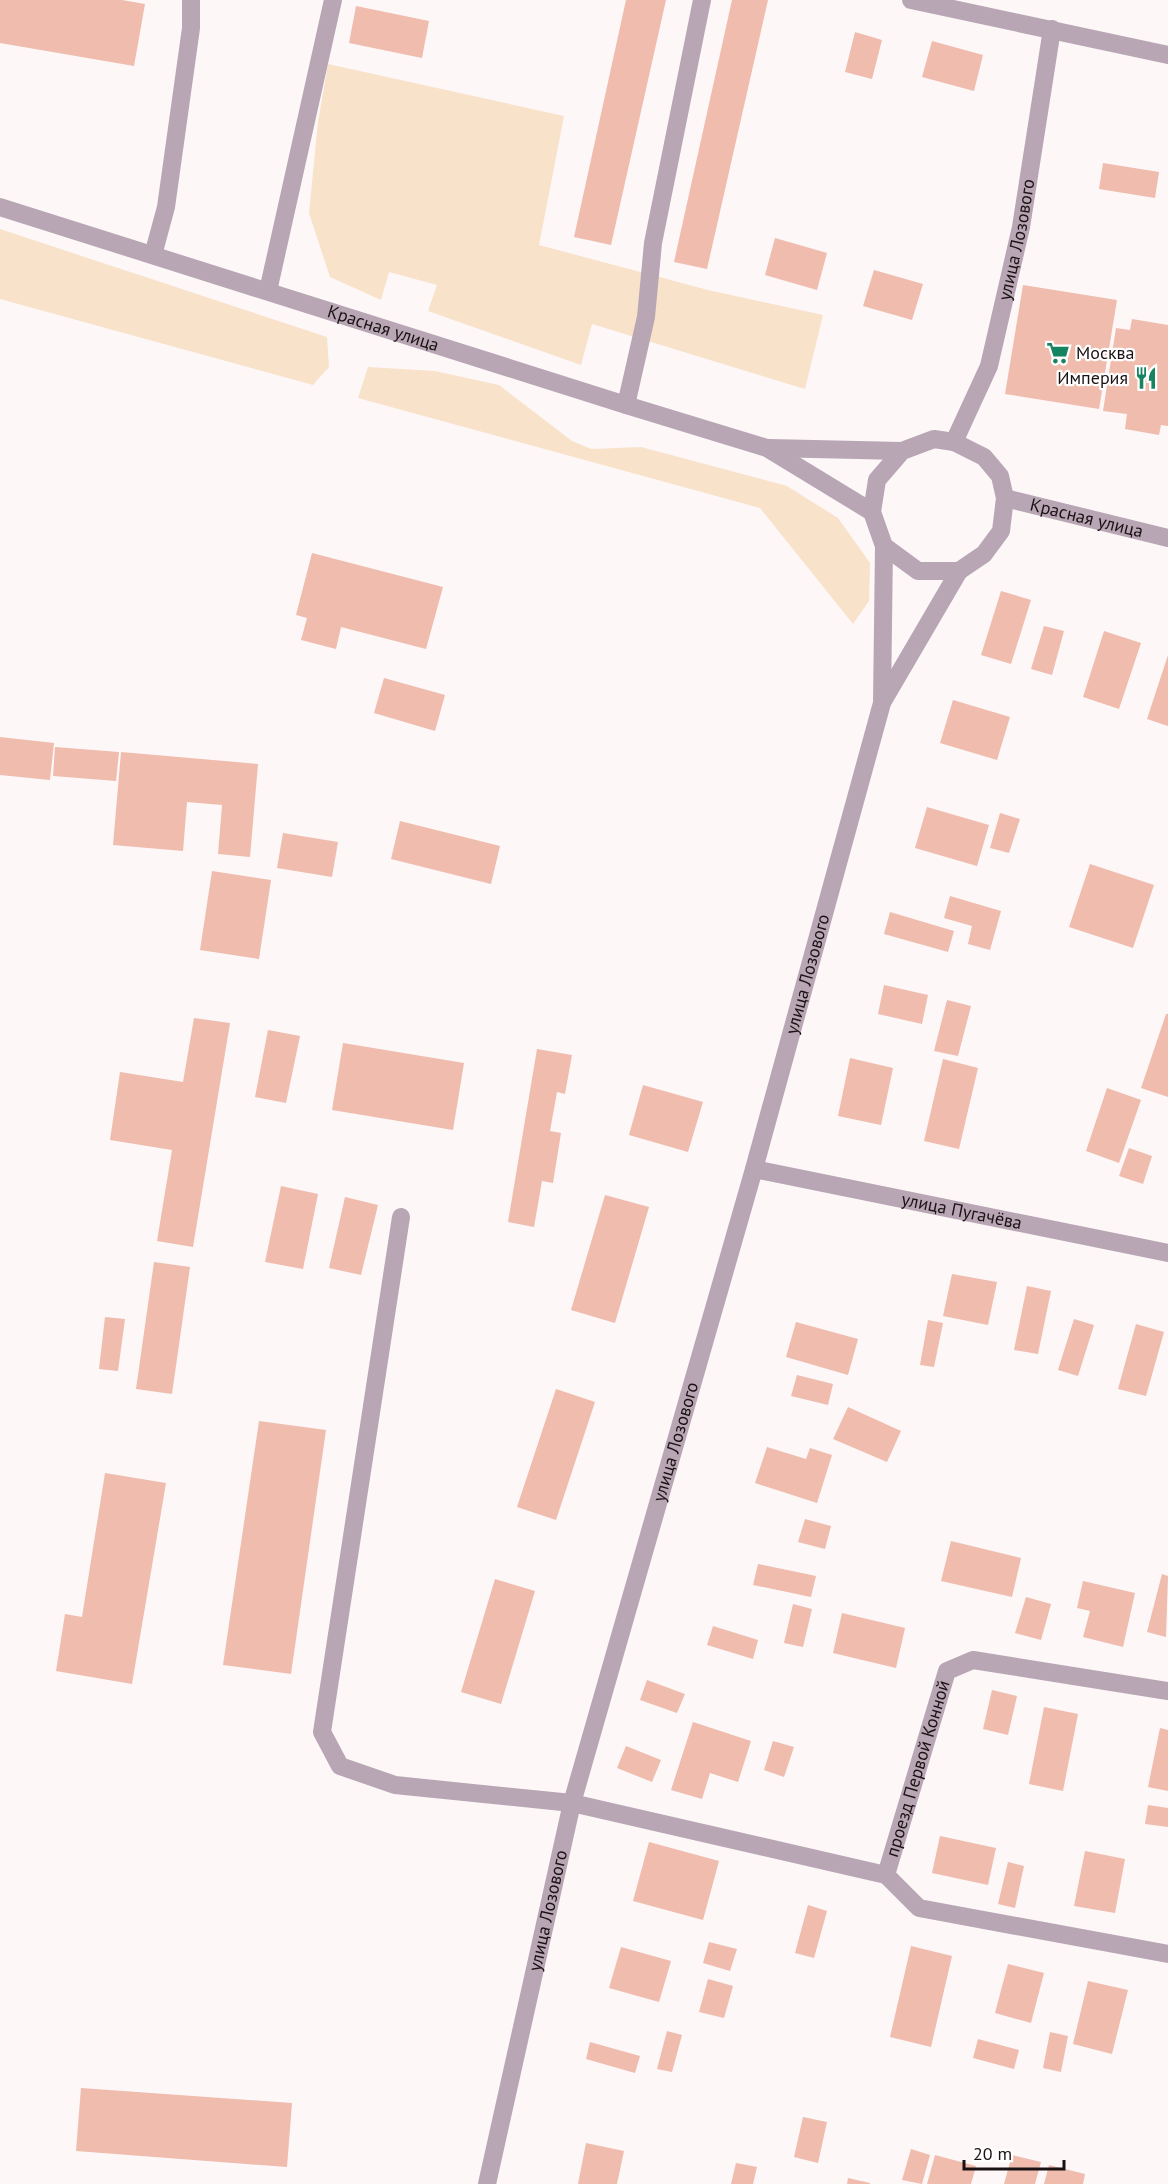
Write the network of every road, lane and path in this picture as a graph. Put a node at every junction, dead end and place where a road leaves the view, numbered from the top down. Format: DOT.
graph roads {
  1 [pos="191,0"];
  2 [pos="333,0"];
  3 [pos="702,0"];
  4 [pos="911,0"];
  5 [pos="1052,29"];
  6 [pos="1168,55"];
  7 [pos="0,207"];
  8 [pos="153,255"];
  9 [pos="268,291"];
  10 [pos="627,405"];
  11 [pos="954,442"];
  12 [pos="767,448"];
  13 [pos="902,451"];
  14 [pos="1005,498"];
  15 [pos="872,512"];
  16 [pos="1168,538"];
  17 [pos="884,546"];
  18 [pos="959,571"];
  19 [pos="882,703"];
  20 [pos="754,1169"];
  21 [pos="401,1216"];
  22 [pos="1168,1253"];
  23 [pos="1168,1691"];
  24 [pos="572,1803"];
  25 [pos="886,1875"];
  26 [pos="1168,1954"];
  27 [pos="486,2184"];
  1 -- 8 [label="street"];
  2 -- 9 [label="street"];
  3 -- 10 [label="street"];
  4 -- 5 [label="street"];
  5 -- 6 [label="street"];
  5 -- 11 [label="street, улица Лозового"];
  7 -- 8 [label="street, Красная улица"];
  8 -- 9 [label="street, Красная улица"];
  9 -- 10 [label="street, Красная улица"];
  10 -- 12 [label="street, Красная улица"];
  11 -- 13 [label="street, Красная улица"];
  11 -- 14 [label="street, Красная улица"];
  12 -- 13 [label="street, Красная улица"];
  12 -- 15 [label="street, Красная улица"];
  13 -- 15 [label="street, Красная улица"];
  14 -- 16 [label="street, Красная улица"];
  14 -- 18 [label="street, Красная улица"];
  15 -- 17 [label="street, Красная улица"];
  17 -- 18 [label="street"];
  17 -- 19 [label="street, улица Лозового"];
  18 -- 19 [label="street, улица Лозового"];
  19 -- 20 [label="street, улица Лозового"];
  20 -- 22 [label="street, улица Пугачёва"];
  20 -- 24 [label="street, улица Лозового"];
  21 -- 24 [label="street, проезд Первой Конной"];
  23 -- 25 [label="street, проезд Первой Конной"];
  24 -- 25 [label="street, проезд Первой Конной"];
  24 -- 27 [label="street, улица Лозового"];
  25 -- 26 [label="street, проезд Первой Конной"];
}
